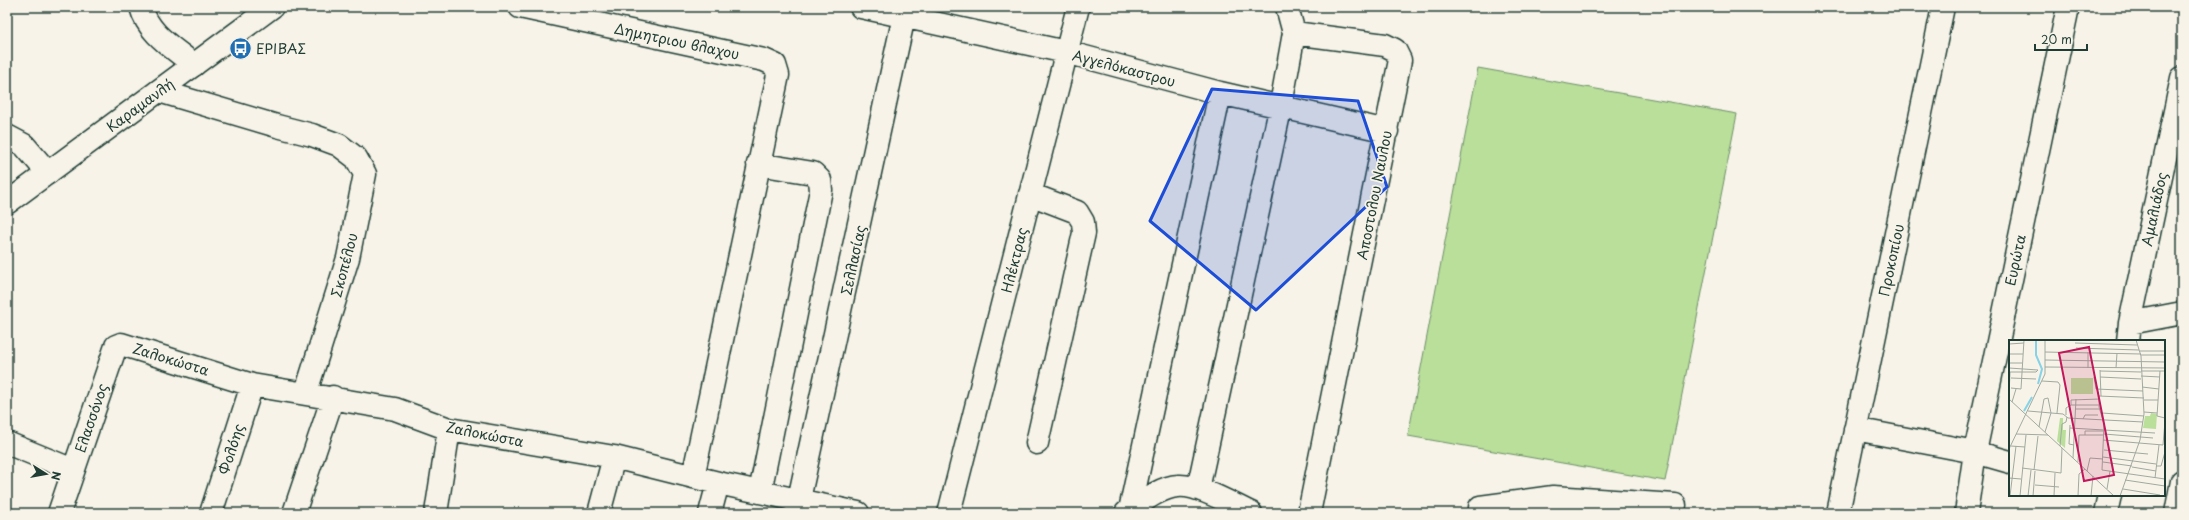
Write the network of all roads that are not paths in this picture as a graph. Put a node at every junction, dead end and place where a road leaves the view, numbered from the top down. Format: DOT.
graph roads {
  1 [pos="141,7"];
  2 [pos="272,7"];
  3 [pos="520,7"];
  4 [pos="861,7"];
  5 [pos="1078,7"];
  6 [pos="1287,7"];
  7 [pos="1943,7"];
  8 [pos="2068,7"];
  9 [pos="905,12"];
  10 [pos="1294,33"];
  11 [pos="1066,52"];
  12 [pos="194,65"];
  13 [pos="2182,78"];
  14 [pos="159,91"];
  15 [pos="1220,93"];
  16 [pos="1280,105"];
  17 [pos="1387,131"];
  18 [pos="7,136"];
  19 [pos="758,164"];
  20 [pos="48,173"];
  21 [pos="1030,194"];
  22 [pos="7,203"];
  23 [pos="2182,313"];
  24 [pos="2129,332"];
  25 [pos="116,346"];
  26 [pos="252,385"];
  27 [pos="306,392"];
  28 [pos="333,397"];
  29 [pos="449,429"];
  30 [pos="1856,429"];
  31 [pos="7,443"];
  32 [pos="1037,443"];
  33 [pos="1975,452"];
  34 [pos="614,457"];
  35 [pos="2009,462"];
  36 [pos="73,470"];
  37 [pos="693,476"];
  38 [pos="2182,481"];
  39 [pos="718,483"];
  40 [pos="1198,489"];
  41 [pos="760,492"];
  42 [pos="2110,496"];
  43 [pos="1675,505"];
  44 [pos="798,507"];
  45 [pos="1480,510"];
  46 [pos="1128,512"];
  47 [pos="59,513"];
  48 [pos="211,513"];
  49 [pos="294,513"];
  50 [pos="436,513"];
  51 [pos="599,513"];
  52 [pos="710,513"];
  53 [pos="858,513"];
  54 [pos="949,513"];
  55 [pos="1251,513"];
  56 [pos="1309,513"];
  57 [pos="1838,513"];
  58 [pos="1966,513"];
  59 [pos="2106,513"];
  60 [pos="2176,513"];
  1 -- 12 [label="street"];
  2 -- 12 [label="street, Καραμανλή"];
  3 -- 19 [label="street, Δημητριου βλαχου"];
  4 -- 9 [label="street, Αγγελόκαστρου"];
  5 -- 11 [label="street, Ηλέκτρας"];
  6 -- 10 [label="street"];
  7 -- 30 [label="street, Προκοπίου"];
  8 -- 33 [label="street, Ευρώτα"];
  9 -- 11 [label="street, Αγγελόκαστρου"];
  9 -- 44 [label="street, Σελλασίας"];
  10 -- 16 [label="street"];
  10 -- 17 [label="street, Αποστολου Ναυλου"];
  11 -- 15 [label="street, Αγγελόκαστρου"];
  11 -- 21 [label="street, Ηλέκτρας"];
  12 -- 14 [label="street, Καραμανλή"];
  13 -- 24 [label="street, Αμαλιάδος"];
  14 -- 20 [label="street, Καραμανλή"];
  14 -- 27 [label="street, Σκοπέλου"];
  15 -- 16 [label="street, Αγγελόκαστρου"];
  15 -- 46 [label="street"];
  16 -- 17 [label="street, Αγγελόκαστρου"];
  16 -- 40 [label="street"];
  17 -- 56 [label="street, Αποστολου Ναυλου"];
  18 -- 20 [label="street"];
  19 -- 37 [label="street"];
  19 -- 41 [label="street"];
  20 -- 22 [label="street, Καραμανλή"];
  21 -- 32 [label="street"];
  21 -- 54 [label="street, Ηλέκτρας"];
  23 -- 24 [label="street"];
  25 -- 26 [label="street, Ζαλοκώστα"];
  25 -- 36 [label="street, Ελασσόνος"];
  26 -- 27 [label="street, Ζαλοκώστα"];
  26 -- 48 [label="street, Φολόης"];
  27 -- 28 [label="street, Ζαλοκώστα"];
  28 -- 29 [label="street, Ζαλοκώστα"];
  28 -- 49 [label="street"];
  29 -- 34 [label="street, Ζαλοκώστα"];
  29 -- 50 [label="street"];
  30 -- 33 [label="street"];
  30 -- 57 [label="street, Προκοπίου"];
  31 -- 36 [label="street"];
  33 -- 35 [label="street"];
  33 -- 58 [label="street, Ευρώτα"];
  34 -- 37 [label="street, Ζαλοκώστα"];
  34 -- 51 [label="street"];
  36 -- 47 [label="street, Ελασσόνος"];
  37 -- 39 [label="street, Ζαλοκώστα"];
  38 -- 60 [label="street"];
  39 -- 41 [label="street, Ζαλοκώστα"];
  39 -- 52 [label="street"];
  40 -- 46 [label="street"];
  40 -- 55 [label="street"];
  41 -- 44 [label="street, Ζαλοκώστα"];
  42 -- 59 [label="street"];
  43 -- 45 [label="street"];
  44 -- 53 [label="street, Ζαλοκώστα"];
}
